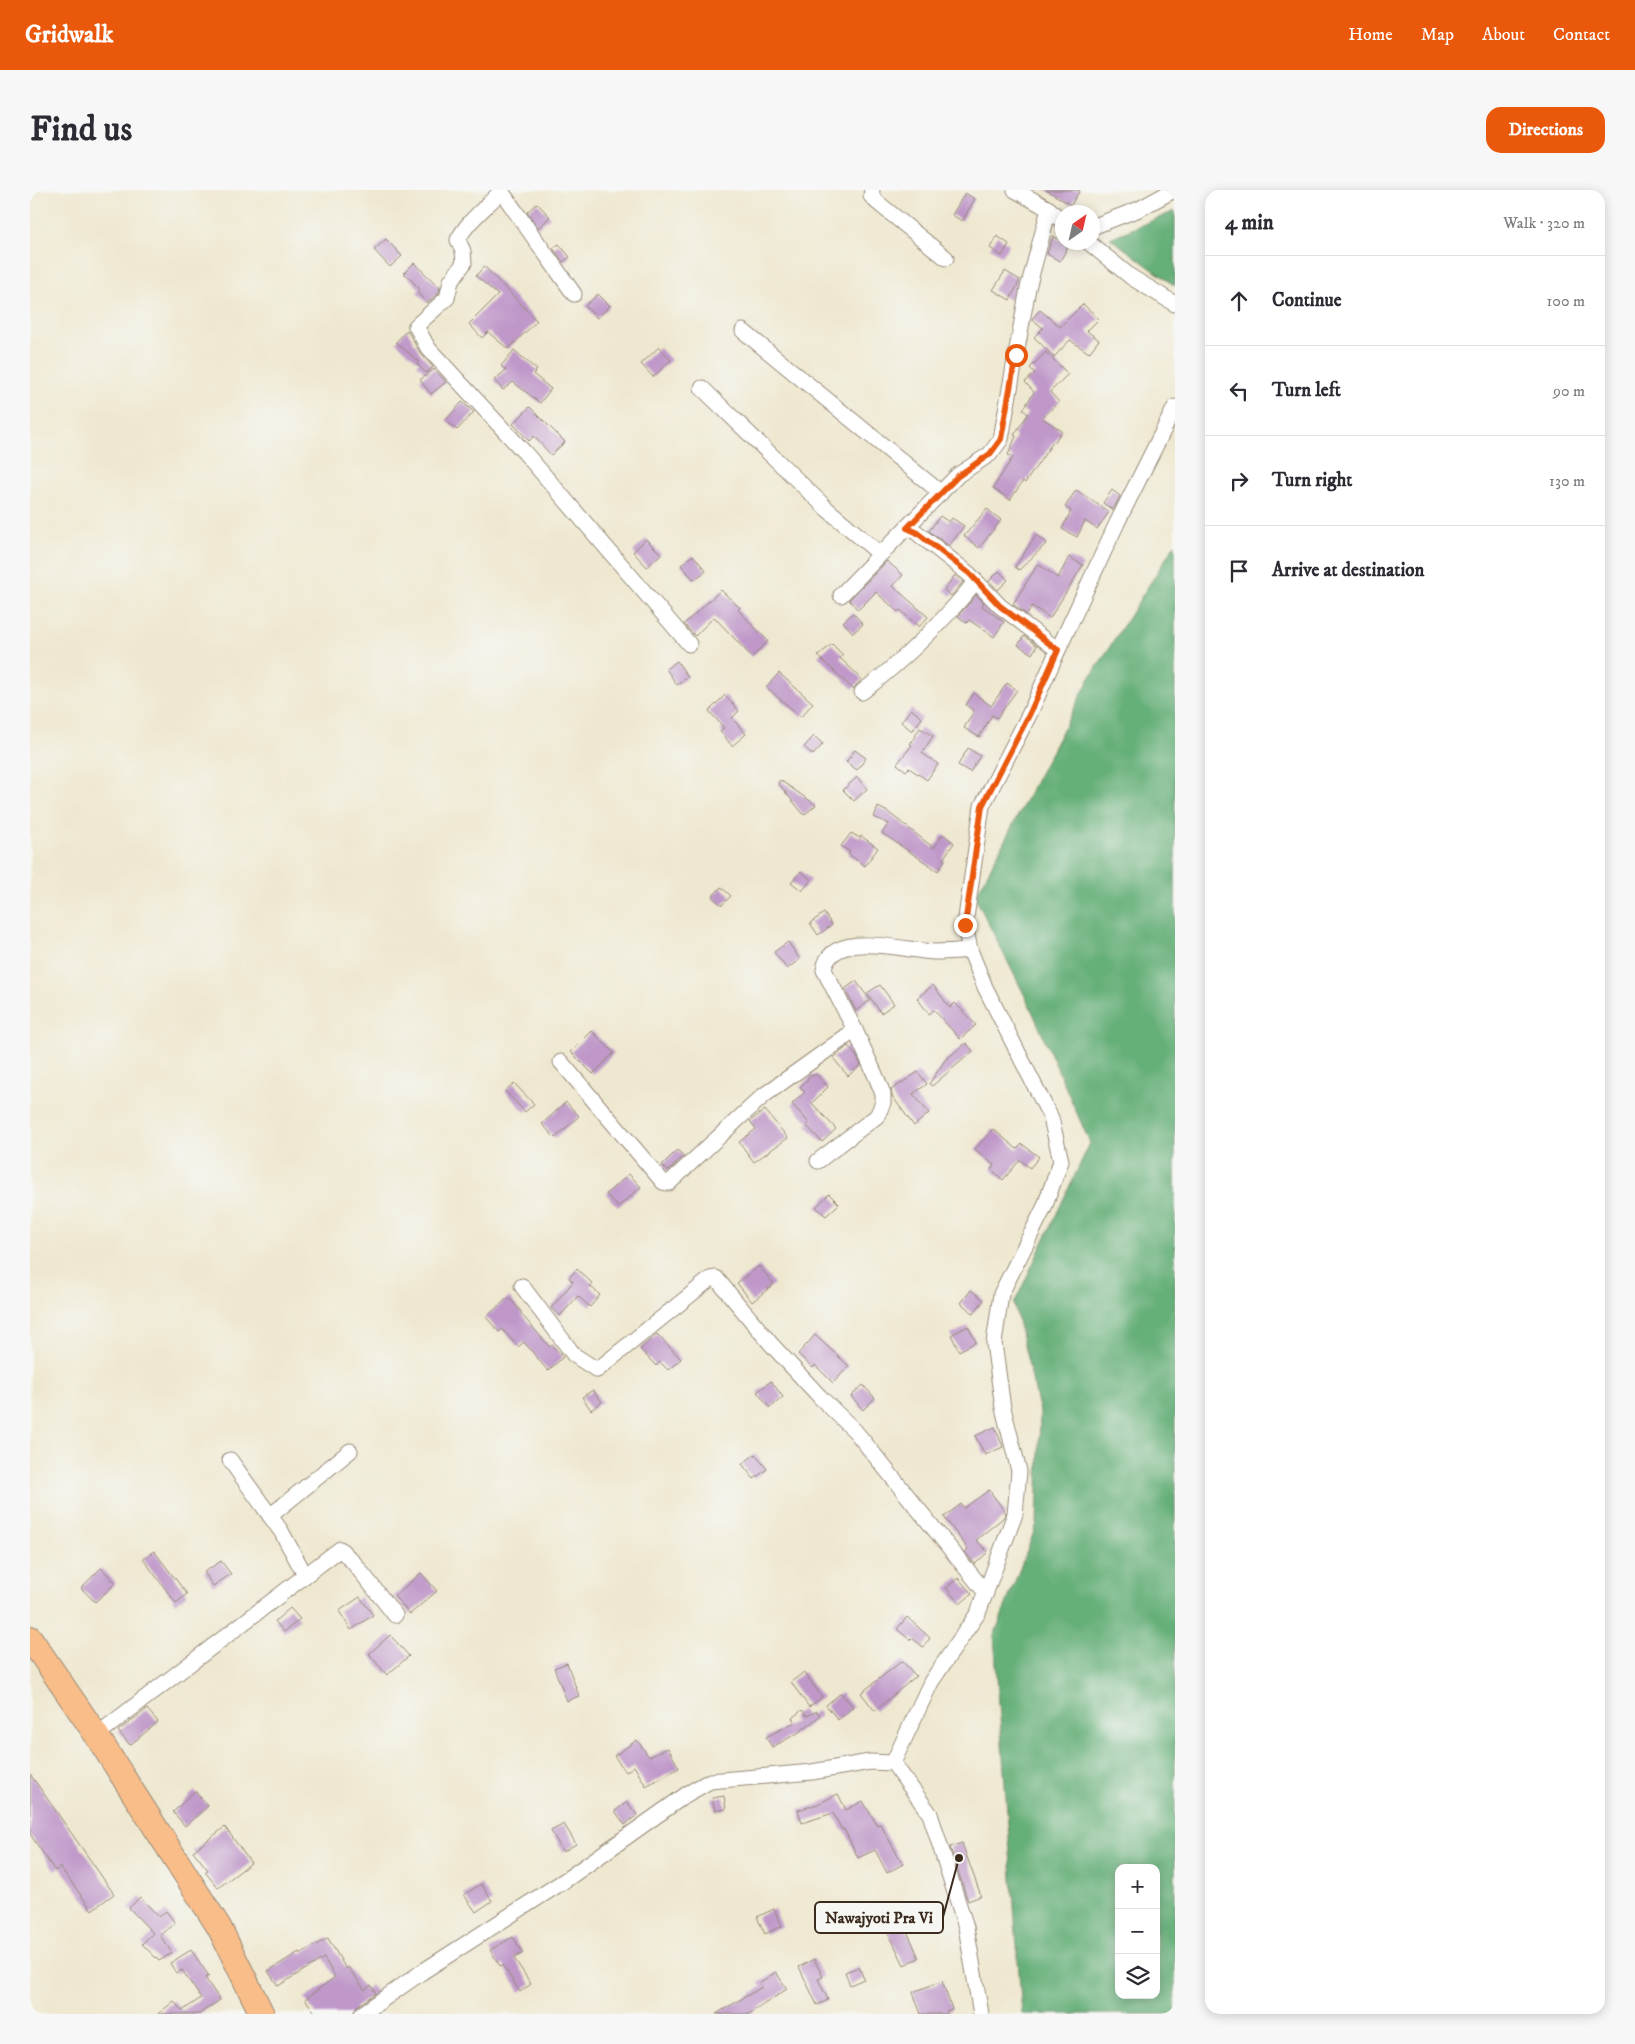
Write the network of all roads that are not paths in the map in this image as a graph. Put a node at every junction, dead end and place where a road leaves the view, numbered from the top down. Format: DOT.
graph roads {
  1 [pos="872,190"];
  2 [pos="1015,190"];
  3 [pos="1174,190"];
  4 [pos="501,191"];
  5 [pos="1048,209"];
  6 [pos="1055,215"];
  7 [pos="1100,224"];
  8 [pos="1098,250"];
  9 [pos="946,258"];
  10 [pos="574,294"];
  11 [pos="1175,304"];
  12 [pos="743,331"];
  13 [pos="702,388"];
  14 [pos="1175,407"];
  15 [pos="941,493"];
  16 [pos="907,528"];
  17 [pos="880,554"];
  18 [pos="976,581"];
  19 [pos="841,595"];
  20 [pos="689,644"];
  21 [pos="1058,650"];
  22 [pos="862,692"];
  23 [pos="970,950"];
  24 [pos="855,1030"];
  25 [pos="561,1062"];
  26 [pos="818,1161"];
  27 [pos="522,1286"];
  28 [pos="350,1451"];
  29 [pos="230,1460"];
  30 [pos="270,1516"];
  31 [pos="305,1575"];
  32 [pos="986,1593"];
  33 [pos="396,1615"];
  34 [pos="30,1638"];
  35 [pos="95,1733"];
  36 [pos="893,1763"];
  37 [pos="262,2014"];
  38 [pos="362,2014"];
  39 [pos="981,2014"];
  1 -- 9 [label="street"];
  2 -- 5 [label="street"];
  3 -- 7 [label="street"];
  4 -- 10 [label="street"];
  4 -- 20 [label="street"];
  5 -- 6 [label="street"];
  5 -- 15 [label="street"];
  8 -- 11 [label="street"];
  12 -- 15 [label="street"];
  13 -- 17 [label="street"];
  14 -- 21 [label="street"];
  15 -- 16 [label="street"];
  16 -- 17 [label="street"];
  16 -- 18 [label="street"];
  17 -- 19 [label="street"];
  18 -- 21 [label="street"];
  18 -- 22 [label="street"];
  21 -- 23 [label="street"];
  23 -- 24 [label="street"];
  23 -- 32 [label="street"];
  24 -- 25 [label="street"];
  24 -- 26 [label="street"];
  27 -- 32 [label="street"];
  28 -- 30 [label="street"];
  29 -- 30 [label="street"];
  30 -- 31 [label="street"];
  31 -- 33 [label="street"];
  31 -- 35 [label="street"];
  32 -- 36 [label="street"];
  34 -- 35 [label="main road"];
  35 -- 37 [label="main road"];
  36 -- 38 [label="street"];
  36 -- 39 [label="street"];
}
